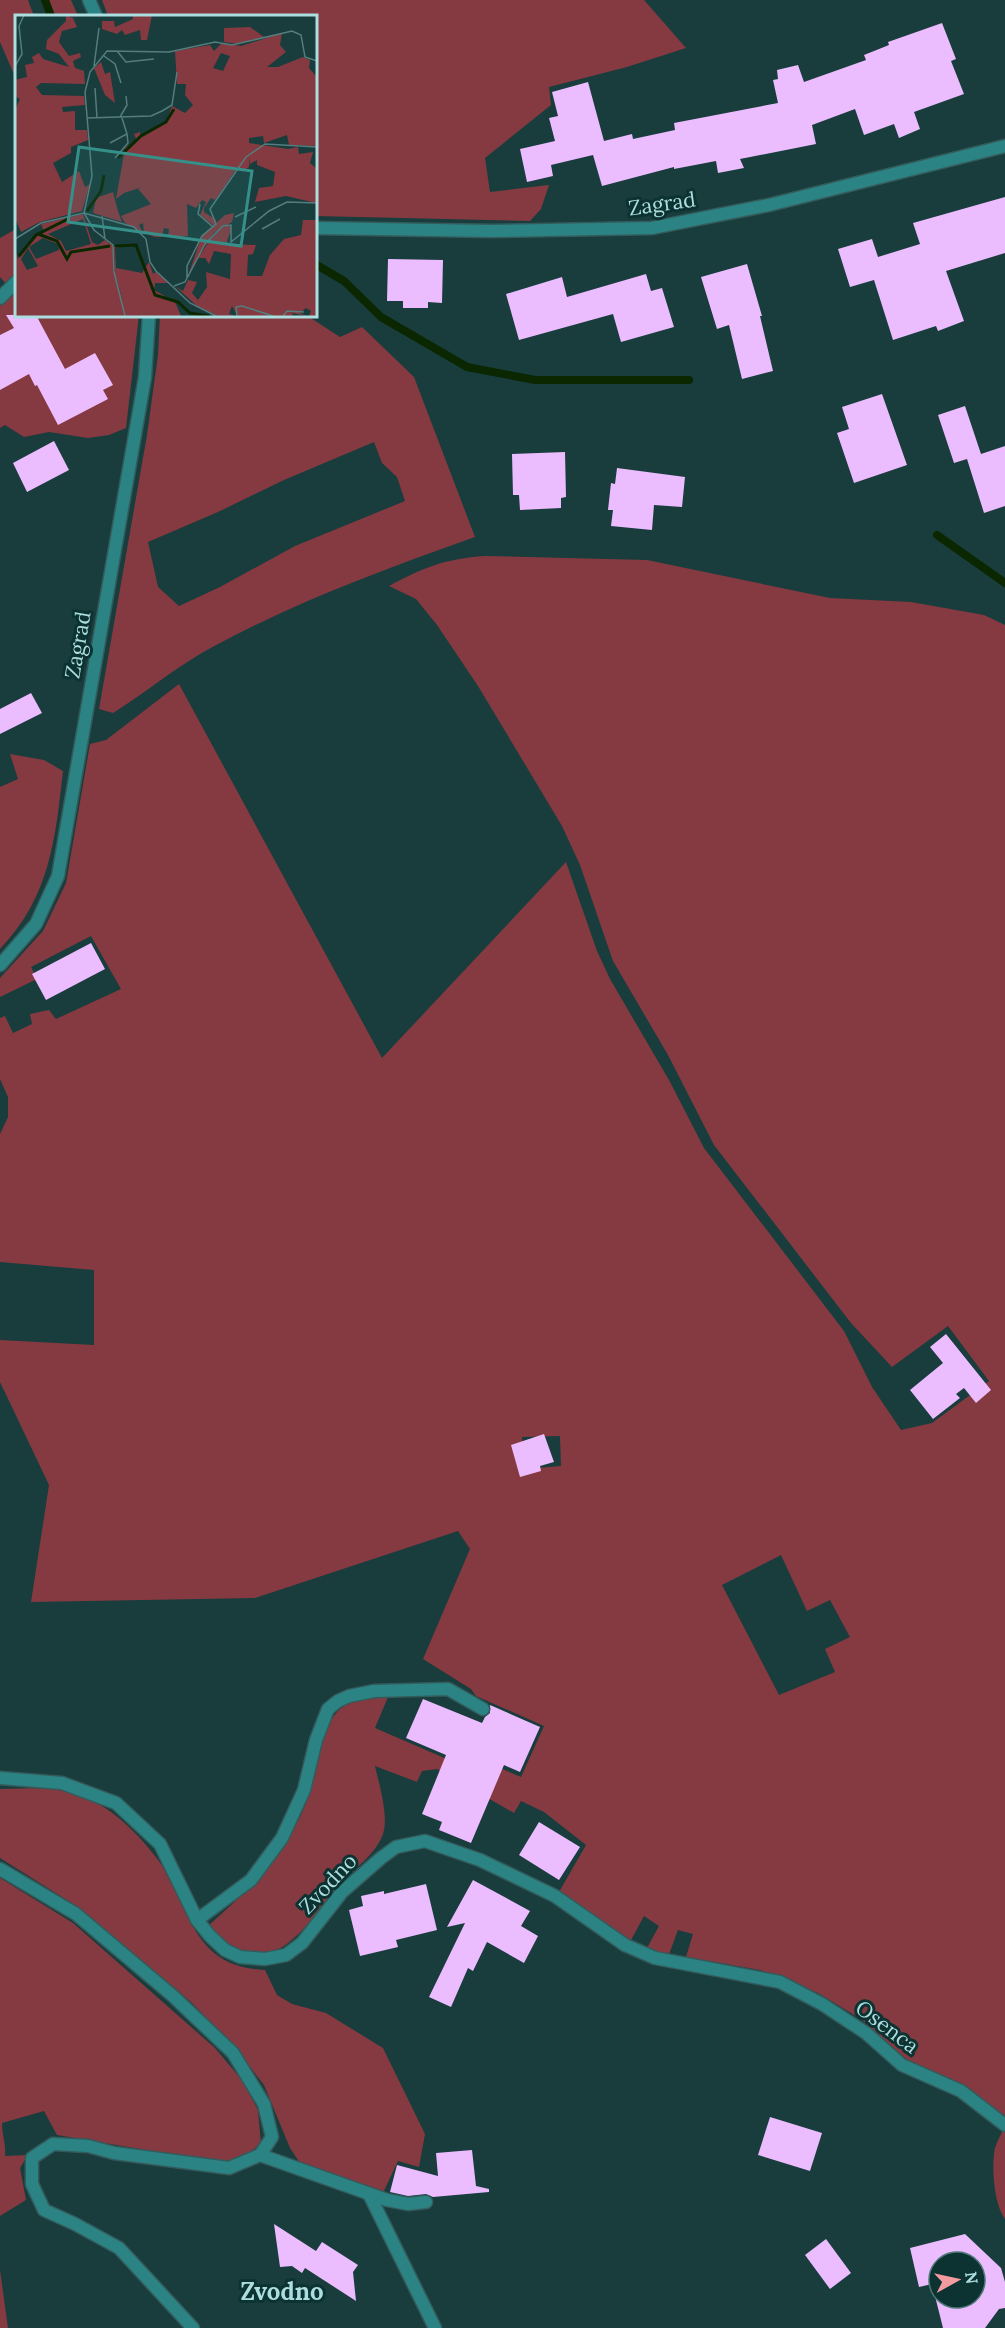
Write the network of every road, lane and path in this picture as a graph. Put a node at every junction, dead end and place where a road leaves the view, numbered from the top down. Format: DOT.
graph roads {
  1 [pos="89,0"];
  2 [pos="96,15"];
  3 [pos="1005,146"];
  4 [pos="316,228"];
  5 [pos="15,283"];
  6 [pos="0,298"];
  7 [pos="149,316"];
  8 [pos="0,965"];
  9 [pos="483,1709"];
  10 [pos="0,1778"];
  11 [pos="0,1869"];
  12 [pos="197,1920"];
  13 [pos="740,1974"];
  14 [pos="1005,2125"];
  15 [pos="260,2155"];
  16 [pos="369,2194"];
  17 [pos="426,2202"];
  18 [pos="193,2328"];
  19 [pos="435,2328"];
  1 -- 2 [label="street"];
  3 -- 4 [label="street, Zagrad"];
  5 -- 6 [label="street"];
  7 -- 8 [label="street, Zagrad"];
  9 -- 12 [label="street"];
  10 -- 12 [label="street, Zvodno"];
  11 -- 15 [label="street"];
  12 -- 13 [label="street, Zvodno"];
  13 -- 14 [label="street, Osenca"];
  15 -- 16 [label="street"];
  15 -- 18 [label="street"];
  16 -- 17 [label="street"];
  16 -- 19 [label="street"];
}
